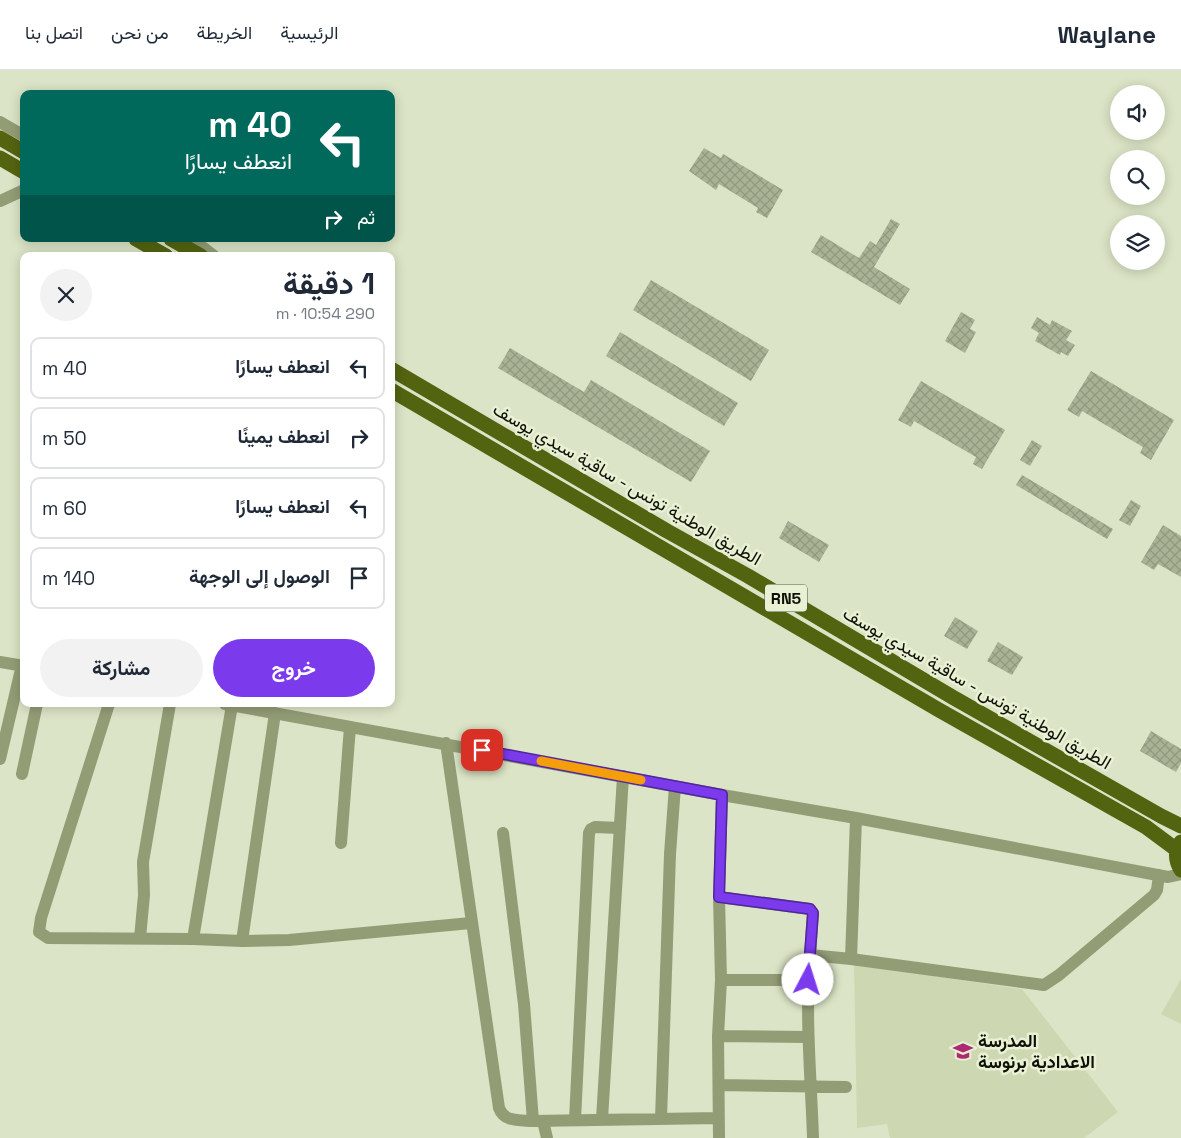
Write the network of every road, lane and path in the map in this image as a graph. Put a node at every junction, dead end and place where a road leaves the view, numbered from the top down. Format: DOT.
graph roads {
  1 [pos="0,122"];
  2 [pos="20,134"];
  3 [pos="0,138"];
  4 [pos="20,150"];
  5 [pos="0,158"];
  6 [pos="20,170"];
  7 [pos="20,192"];
  8 [pos="0,201"];
  9 [pos="141,242"];
  10 [pos="176,242"];
  11 [pos="196,242"];
  12 [pos="159,252"];
  13 [pos="194,252"];
  14 [pos="209,252"];
  15 [pos="395,371"];
  16 [pos="395,392"];
  17 [pos="0,662"];
  18 [pos="20,665"];
  19 [pos="20,678"];
  20 [pos="36,707"];
  21 [pos="108,707"];
  22 [pos="169,707"];
  23 [pos="228,707"];
  24 [pos="244,707"];
  25 [pos="275,713"];
  26 [pos="350,727"];
  27 [pos="446,743"];
  28 [pos="0,759"];
  29 [pos="22,774"];
  30 [pos="623,776"];
  31 [pos="675,786"];
  32 [pos="722,795"];
  33 [pos="856,818"];
  34 [pos="1181,826"];
  35 [pos="620,828"];
  36 [pos="503,833"];
  37 [pos="341,843"];
  38 [pos="1180,860"];
  39 [pos="1161,875"];
  40 [pos="719,897"];
  41 [pos="472,923"];
  42 [pos="140,938"];
  43 [pos="193,938"];
  44 [pos="242,941"];
  45 [pos="810,955"];
  46 [pos="852,959"];
  47 [pos="721,980"];
  48 [pos="808,980"];
  49 [pos="718,1036"];
  50 [pos="808,1038"];
  51 [pos="719,1085"];
  52 [pos="812,1087"];
  53 [pos="846,1087"];
  54 [pos="718,1118"];
  55 [pos="602,1119"];
  56 [pos="661,1119"];
  57 [pos="575,1120"];
  58 [pos="538,1121"];
  59 [pos="547,1138"];
  60 [pos="718,1138"];
  61 [pos="813,1138"];
  1 -- 2 [label="street"];
  3 -- 4 [label="main road"];
  5 -- 6 [label="main road"];
  7 -- 8 [label="street"];
  9 -- 12 [label="main road"];
  10 -- 13 [label="main road"];
  11 -- 14 [label="street"];
  15 -- 34 [label="main road, الطريق الوطنية تونس - ساقية سيدي يوسف / RN5"];
  16 -- 38 [label="main road, الطريق الوطنية تونس - ساقية سيدي يوسف / RN5"];
  17 -- 18 [label="street"];
  19 -- 28 [label="street"];
  20 -- 29 [label="street"];
  21 -- 42 [label="street"];
  22 -- 42 [label="street"];
  23 -- 43 [label="street"];
  24 -- 25 [label="street"];
  25 -- 26 [label="street"];
  25 -- 44 [label="street"];
  26 -- 27 [label="street"];
  26 -- 37 [label="street"];
  27 -- 30 [label="street"];
  27 -- 41 [label="street"];
  30 -- 31 [label="street"];
  30 -- 35 [label="street"];
  31 -- 32 [label="street"];
  31 -- 56 [label="street"];
  32 -- 33 [label="street"];
  32 -- 40 [label="street"];
  33 -- 39 [label="street"];
  33 -- 46 [label="street"];
  35 -- 55 [label="street"];
  35 -- 57 [label="street"];
  36 -- 58 [label="street"];
  38 -- 39 [label="street"];
  39 -- 46 [label="street"];
  40 -- 45 [label="street"];
  40 -- 47 [label="street"];
  41 -- 44 [label="street"];
  41 -- 58 [label="street"];
  42 -- 43 [label="street"];
  43 -- 44 [label="street"];
  45 -- 46 [label="street"];
  45 -- 48 [label="street"];
  47 -- 48 [label="street"];
  47 -- 49 [label="street"];
  48 -- 50 [label="street"];
  49 -- 50 [label="street"];
  49 -- 51 [label="street"];
  50 -- 52 [label="street"];
  51 -- 52 [label="street"];
  51 -- 54 [label="street"];
  52 -- 53 [label="street"];
  52 -- 61 [label="street"];
  54 -- 56 [label="street"];
  54 -- 60 [label="street"];
  55 -- 56 [label="street"];
  55 -- 57 [label="street"];
  57 -- 58 [label="street"];
  58 -- 59 [label="street"];
}
